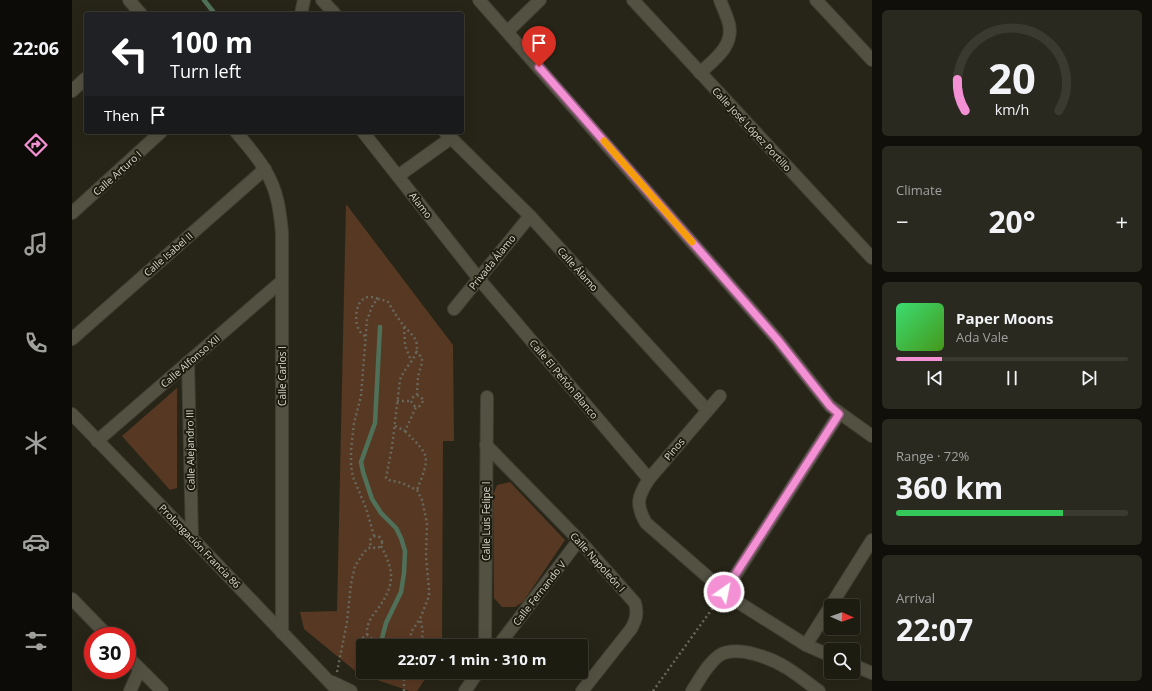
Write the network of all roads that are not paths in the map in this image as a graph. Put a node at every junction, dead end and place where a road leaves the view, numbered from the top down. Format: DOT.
graph roads {
  1 [pos="129,0"];
  2 [pos="304,0"];
  3 [pos="322,0"];
  4 [pos="479,0"];
  5 [pos="540,0"];
  6 [pos="633,0"];
  7 [pos="720,0"];
  8 [pos="821,2"];
  9 [pos="138,12"];
  10 [pos="301,12"];
  11 [pos="333,12"];
  12 [pos="508,31"];
  13 [pos="872,60"];
  14 [pos="700,73"];
  15 [pos="84,80"];
  16 [pos="72,91"];
  17 [pos="159,134"];
  18 [pos="238,134"];
  19 [pos="365,134"];
  20 [pos="448,135"];
  21 [pos="265,169"];
  22 [pos="398,176"];
  23 [pos="72,213"];
  24 [pos="530,216"];
  25 [pos="872,258"];
  26 [pos="479,279"];
  27 [pos="282,280"];
  28 [pos="454,309"];
  29 [pos="72,339"];
  30 [pos="188,362"];
  31 [pos="720,396"];
  32 [pos="487,397"];
  33 [pos="707,410"];
  34 [pos="835,410"];
  35 [pos="72,414"];
  36 [pos="872,436"];
  37 [pos="97,441"];
  38 [pos="486,445"];
  39 [pos="649,479"];
  40 [pos="192,538"];
  41 [pos="579,540"];
  42 [pos="871,544"];
  43 [pos="724,592"];
  44 [pos="72,600"];
  45 [pos="99,627"];
  46 [pos="282,633"];
  47 [pos="485,639"];
  48 [pos="503,639"];
  49 [pos="806,645"];
  50 [pos="824,653"];
  51 [pos="136,665"];
  52 [pos="860,668"];
  53 [pos="140,669"];
  54 [pos="872,673"];
  55 [pos="473,679"];
  56 [pos="334,685"];
  57 [pos="806,687"];
  58 [pos="130,691"];
  59 [pos="162,691"];
  60 [pos="351,691"];
  61 [pos="465,691"];
  62 [pos="582,691"];
  63 [pos="692,691"];
  64 [pos="819,691"];
  1 -- 9 [label="street"];
  2 -- 10 [label="street"];
  3 -- 11 [label="street"];
  4 -- 12 [label="street"];
  5 -- 12 [label="street"];
  6 -- 14 [label="street, Calle José López Portillo"];
  7 -- 14 [label="street"];
  8 -- 13 [label="street"];
  12 -- 34 [label="street"];
  14 -- 25 [label="street, Calle José López Portillo"];
  15 -- 16 [label="street"];
  17 -- 23 [label="street, Calle Arturo I"];
  18 -- 21 [label="street, Calle Carlos I"];
  19 -- 22 [label="street, Alamo"];
  20 -- 22 [label="street"];
  20 -- 24 [label="street, Calle Álamo"];
  21 -- 27 [label="street, Calle Carlos I"];
  21 -- 29 [label="street, Calle Isabel II"];
  22 -- 26 [label="street, Alamo"];
  24 -- 26 [label="street, Privada Álamo"];
  24 -- 33 [label="street, Calle Álamo"];
  26 -- 28 [label="street, Privada Álamo"];
  26 -- 39 [label="street, Calle El Peñón Blanco"];
  27 -- 30 [label="street, Calle Alfonso XII"];
  27 -- 46 [label="street, Calle Carlos I"];
  30 -- 37 [label="street, Calle Alfonso XII"];
  30 -- 40 [label="street, Calle Alejandro III"];
  31 -- 33 [label="street, Pinos"];
  32 -- 38 [label="street, Calle Luis Felipe I"];
  33 -- 39 [label="street, Pinos"];
  34 -- 36 [label="street"];
  34 -- 43 [label="street"];
  35 -- 37 [label="street, Prolongación Francia 86"];
  37 -- 40 [label="street, Prolongación Francia 86"];
  38 -- 41 [label="street, Calle Napoleón I"];
  38 -- 47 [label="street, Calle Luis Felipe I"];
  39 -- 43 [label="street, Pinos"];
  40 -- 46 [label="street, Prolongación Francia 86"];
  41 -- 48 [label="street, Calle Fernando V"];
  41 -- 62 [label="street, Calle Napoleón I"];
  42 -- 49 [label="street"];
  43 -- 49 [label="street"];
  44 -- 45 [label="street"];
  46 -- 56 [label="street, Prolongación Francia 86"];
  49 -- 50 [label="street"];
  51 -- 53 [label="street"];
  52 -- 54 [label="street"];
  53 -- 58 [label="street"];
  53 -- 59 [label="street"];
  55 -- 61 [label="street"];
  56 -- 60 [label="street, Prolongación Francia 86"];
  57 -- 63 [label="street"];
  57 -- 64 [label="street"];
}
